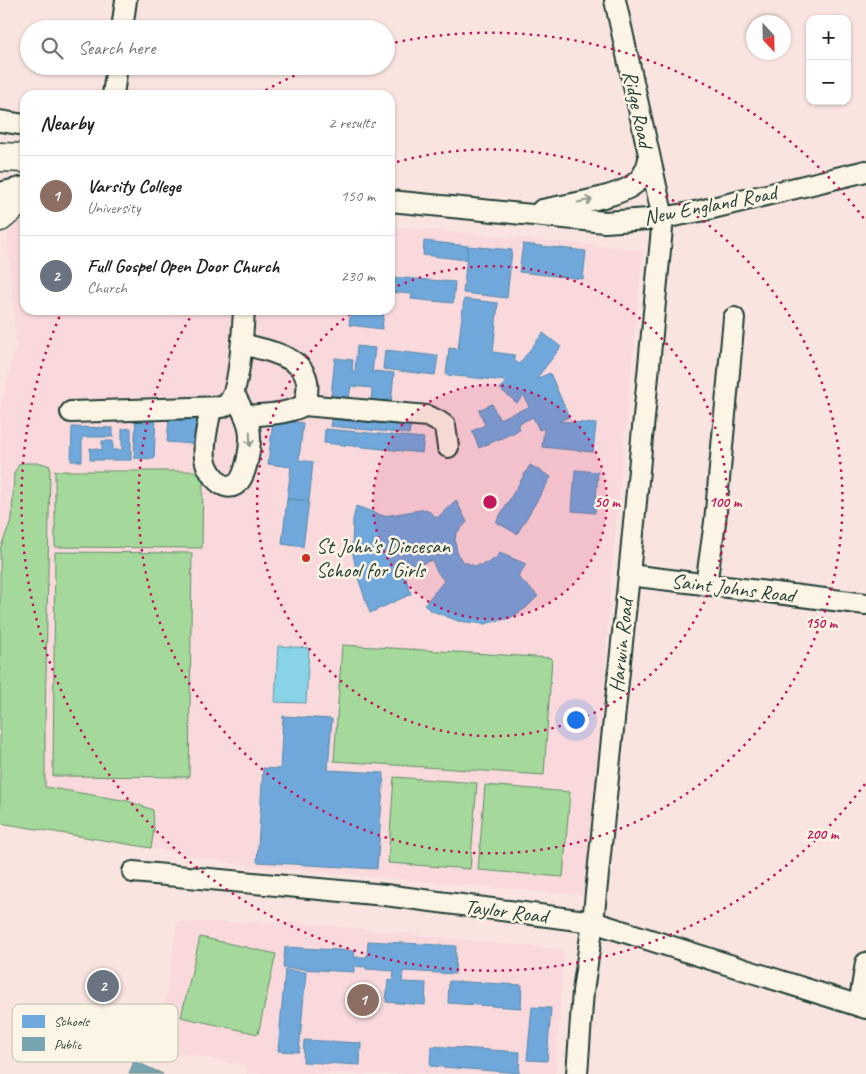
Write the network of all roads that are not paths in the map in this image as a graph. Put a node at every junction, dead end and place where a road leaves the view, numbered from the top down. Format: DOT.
graph roads {
  1 [pos="126,0"];
  2 [pos="615,0"];
  3 [pos="123,20"];
  4 [pos="116,75"];
  5 [pos="114,90"];
  6 [pos="0,121"];
  7 [pos="20,124"];
  8 [pos="0,157"];
  9 [pos="20,158"];
  10 [pos="20,159"];
  11 [pos="649,159"];
  12 [pos="0,162"];
  13 [pos="866,171"];
  14 [pos="20,188"];
  15 [pos="0,193"];
  16 [pos="20,200"];
  17 [pos="395,201"];
  18 [pos="520,215"];
  19 [pos="0,217"];
  20 [pos="663,218"];
  21 [pos="244,315"];
  22 [pos="734,318"];
  23 [pos="242,344"];
  24 [pos="234,394"];
  25 [pos="304,405"];
  26 [pos="211,409"];
  27 [pos="71,412"];
  28 [pos="246,416"];
  29 [pos="448,447"];
  30 [pos="629,575"];
  31 [pos="706,585"];
  32 [pos="866,604"];
  33 [pos="133,872"];
  34 [pos="593,922"];
  35 [pos="866,962"];
  36 [pos="862,1007"];
  37 [pos="577,1074"];
  1 -- 3 [label="street"];
  2 -- 11 [label="street, Ridge Road"];
  4 -- 5 [label="street"];
  6 -- 7 [label="street"];
  8 -- 9 [label="highway"];
  10 -- 12 [label="street"];
  18 -- 11 [label="street, one-way"];
  11 -- 20 [label="street, Ridge Road"];
  13 -- 20 [label="street, New England Road"];
  14 -- 15 [label="street"];
  16 -- 19 [label="highway"];
  17 -- 18 [label="street, New England Road"];
  18 -- 20 [label="street, New England Road"];
  20 -- 30 [label="street, Harwin Road"];
  21 -- 23 [label="street"];
  22 -- 31 [label="street"];
  23 -- 24 [label="street"];
  23 -- 25 [label="street"];
  24 -- 26 [label="street"];
  24 -- 28 [label="street"];
  25 -- 28 [label="street"];
  25 -- 29 [label="street"];
  26 -- 27 [label="street"];
  28 -- 26 [label="street, one-way"];
  30 -- 31 [label="street, Saint Johns Road"];
  30 -- 34 [label="street, Harwin Road"];
  31 -- 32 [label="street, Saint Johns Road"];
  33 -- 34 [label="street, Taylor Road"];
  34 -- 36 [label="street, Taylor Road"];
  34 -- 37 [label="street, Harwin Road"];
  35 -- 36 [label="street"];
}
